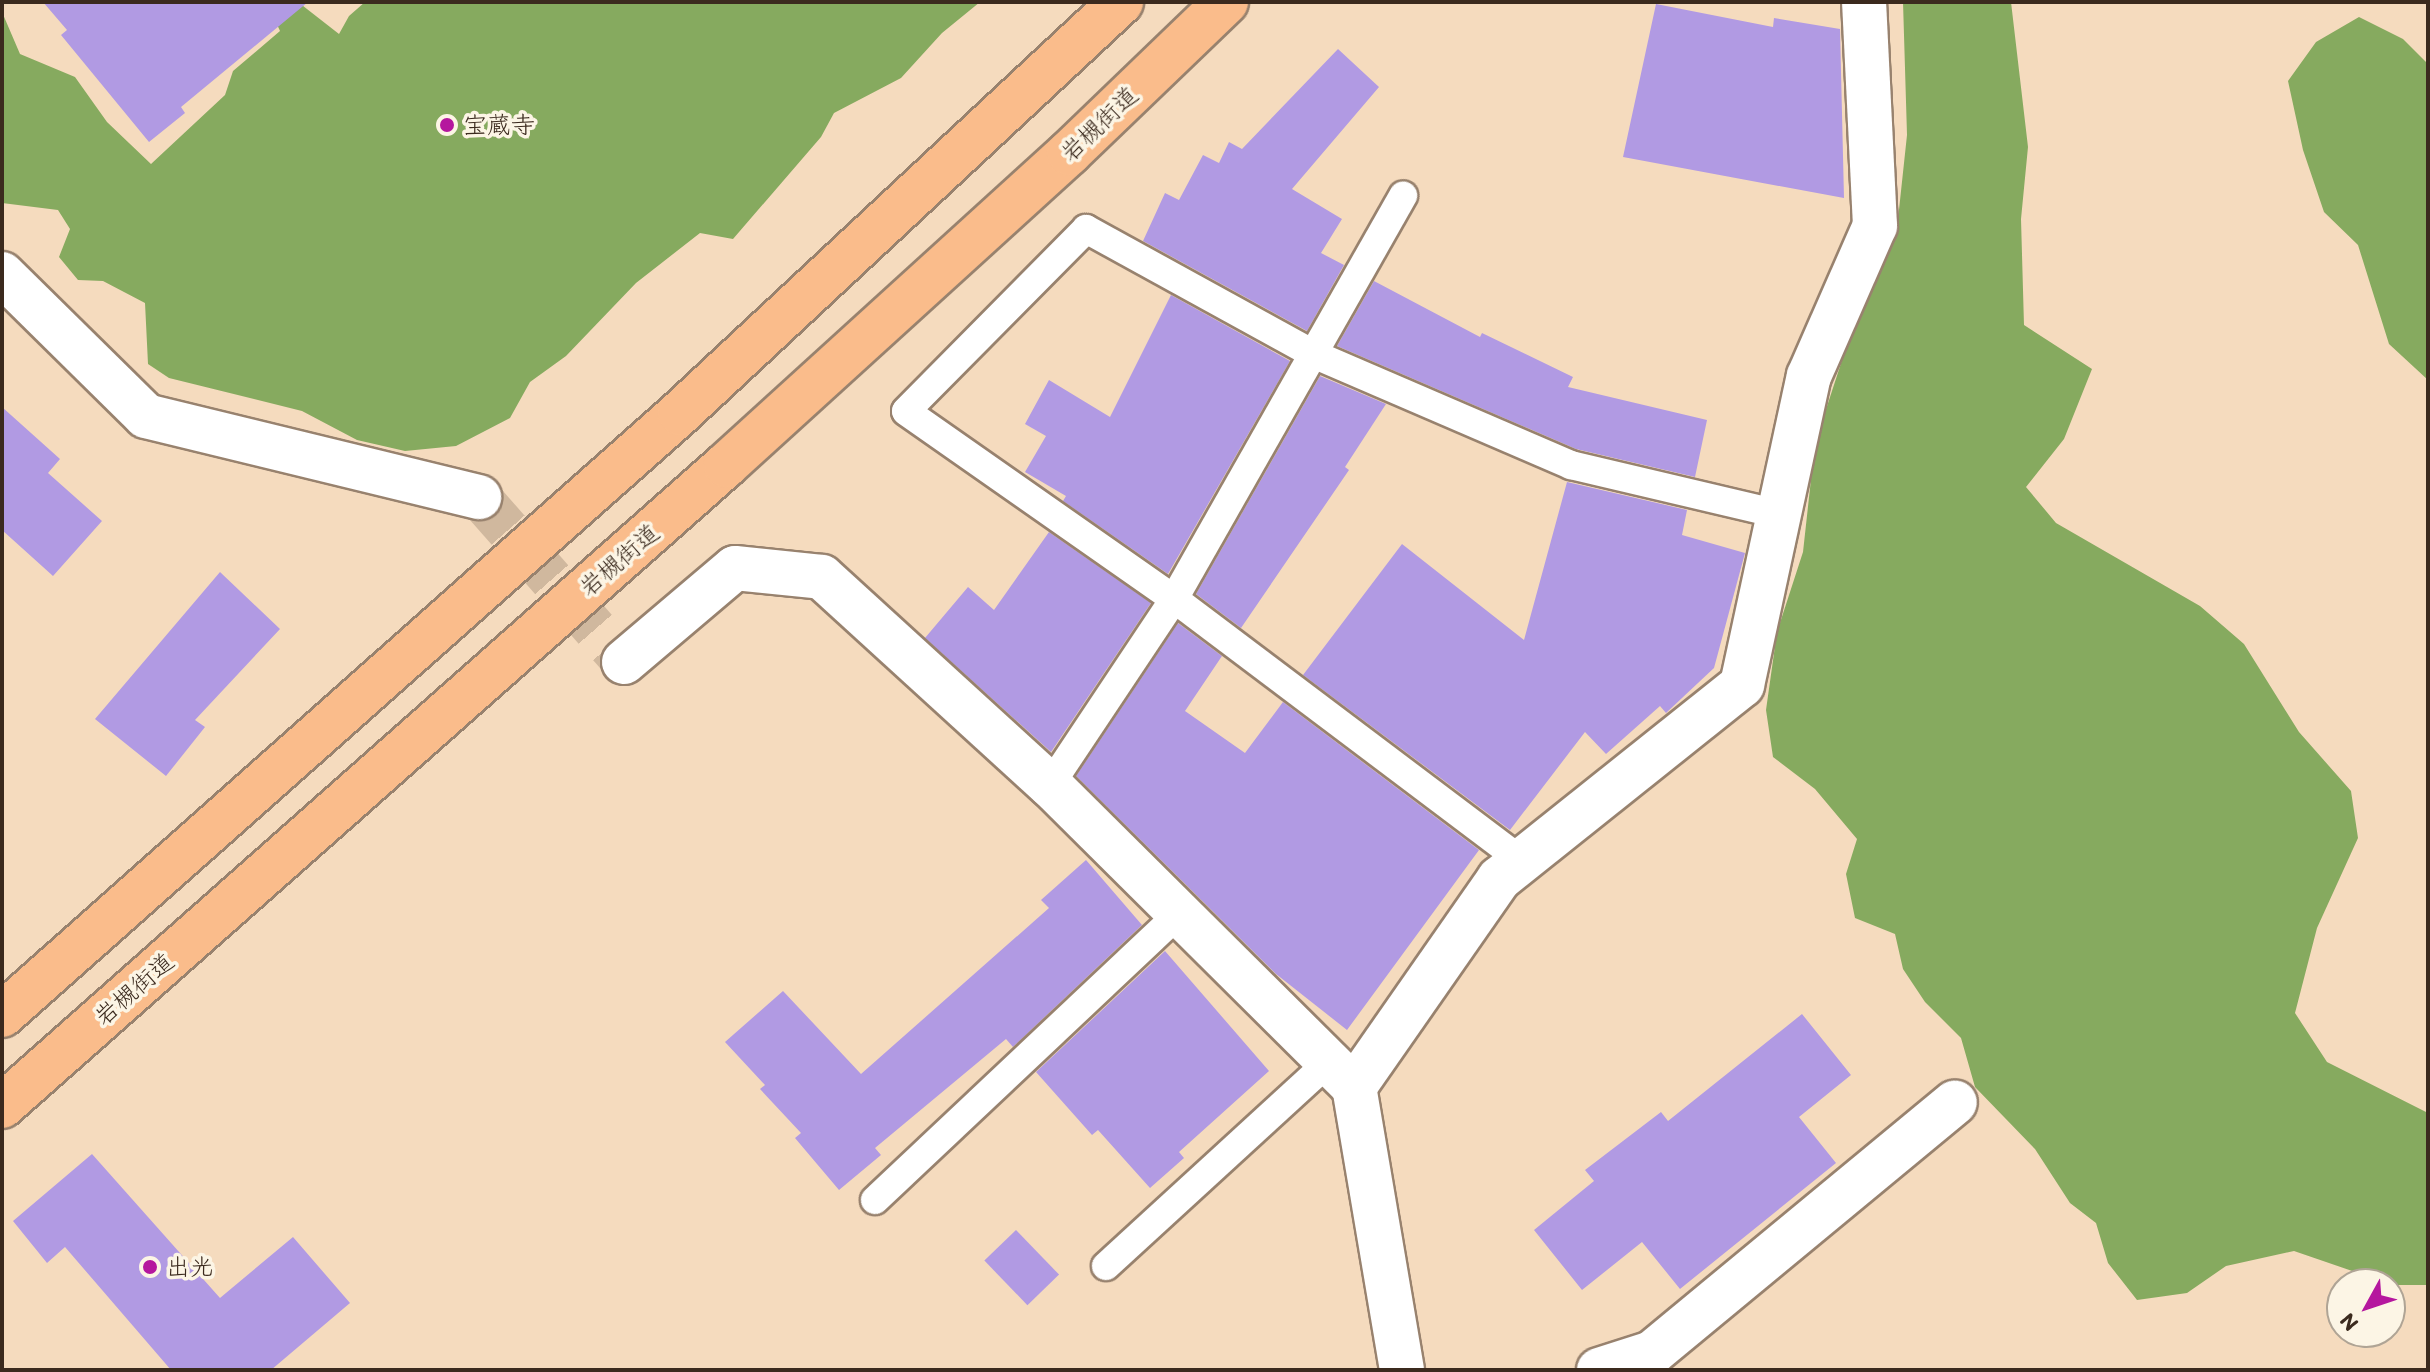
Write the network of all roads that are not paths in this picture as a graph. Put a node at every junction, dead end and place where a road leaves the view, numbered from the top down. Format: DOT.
graph roads {
  1 [pos="1121,2"];
  2 [pos="1226,2"];
  3 [pos="1864,2"];
  4 [pos="1403,196"];
  5 [pos="2,274"];
  6 [pos="1313,354"];
  7 [pos="479,497"];
  8 [pos="1779,514"];
  9 [pos="1174,599"];
  10 [pos="624,662"];
  11 [pos="1050,785"];
  12 [pos="1522,861"];
  13 [pos="1181,912"];
  14 [pos="2,1015"];
  15 [pos="1342,1074"];
  16 [pos="1955,1102"];
  17 [pos="2,1106"];
  18 [pos="875,1200"];
  19 [pos="1106,1266"];
  20 [pos="1402,1370"];
  21 [pos="1599,1370"];
  1 -- 14 [label="highway"];
  2 -- 17 [label="highway, 岩槻街道"];
  3 -- 8 [label="street"];
  4 -- 6 [label="lane"];
  5 -- 7 [label="street"];
  6 -- 8 [label="lane"];
  6 -- 9 [label="lane"];
  6 -- 9 [label="lane"];
  8 -- 12 [label="street"];
  9 -- 11 [label="lane"];
  9 -- 12 [label="lane"];
  10 -- 11 [label="street"];
  11 -- 13 [label="street"];
  12 -- 15 [label="street"];
  13 -- 15 [label="street"];
  13 -- 18 [label="lane"];
  15 -- 19 [label="lane"];
  15 -- 20 [label="street"];
  16 -- 21 [label="street"];
}
